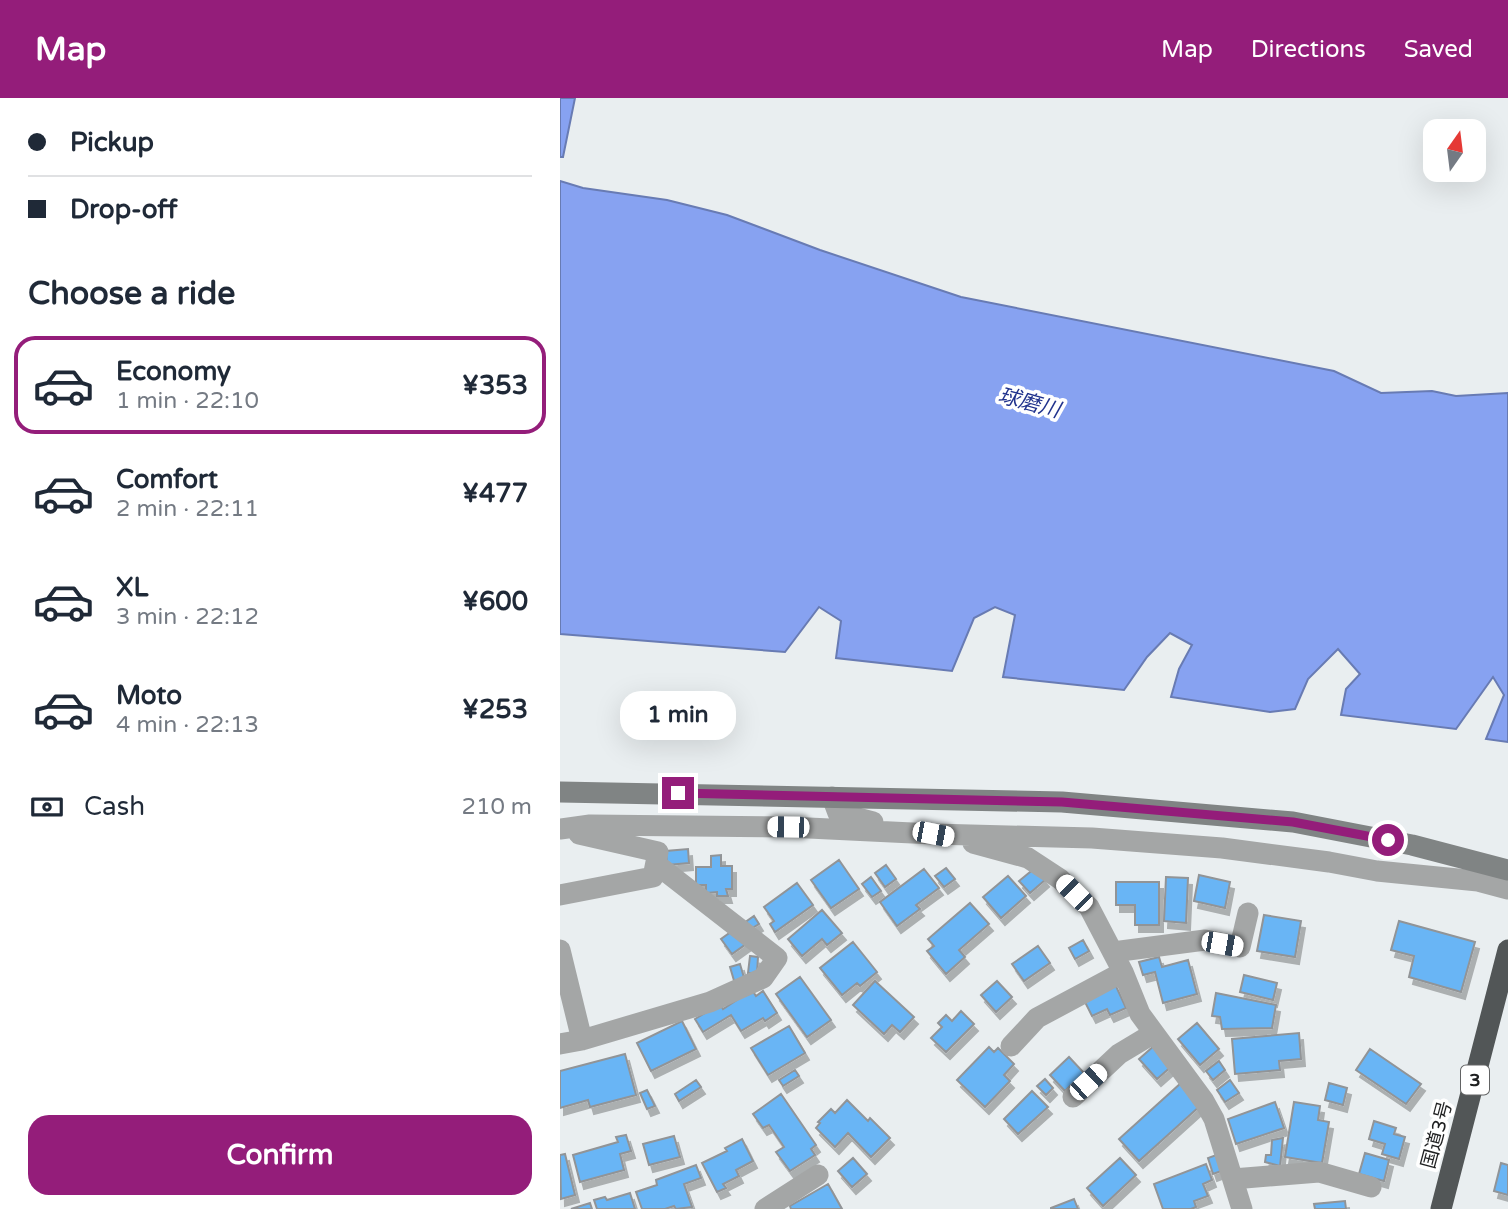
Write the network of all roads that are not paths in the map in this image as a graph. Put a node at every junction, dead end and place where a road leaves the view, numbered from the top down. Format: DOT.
graph roads {
  1 [pos="560,792"];
  2 [pos="832,797"];
  3 [pos="560,829"];
  4 [pos="933,834"];
  5 [pos="656,864"];
  6 [pos="1508,870"];
  7 [pos="1508,890"];
  8 [pos="560,895"];
  9 [pos="1248,913"];
  10 [pos="560,950"];
  11 [pos="1508,950"];
  12 [pos="1113,952"];
  13 [pos="1123,972"];
  14 [pos="1154,1033"];
  15 [pos="582,1040"];
  16 [pos="560,1044"];
  17 [pos="1011,1046"];
  18 [pos="1073,1097"];
  19 [pos="818,1175"];
  20 [pos="1233,1179"];
  21 [pos="1371,1187"];
  22 [pos="765,1209"];
  23 [pos="1242,1209"];
  24 [pos="1441,1209"];
  1 -- 2 [label="street"];
  2 -- 4 [label="street"];
  2 -- 6 [label="street"];
  3 -- 4 [label="street"];
  3 -- 5 [label="street"];
  4 -- 7 [label="street"];
  4 -- 12 [label="street"];
  5 -- 8 [label="street"];
  5 -- 15 [label="street"];
  9 -- 12 [label="street"];
  10 -- 15 [label="street"];
  11 -- 24 [label="highway, 国道3号 / 3"];
  12 -- 13 [label="street"];
  13 -- 14 [label="street"];
  13 -- 17 [label="street"];
  14 -- 18 [label="street"];
  14 -- 20 [label="street"];
  15 -- 16 [label="street"];
  19 -- 22 [label="street"];
  20 -- 21 [label="street"];
  20 -- 23 [label="street"];
}
